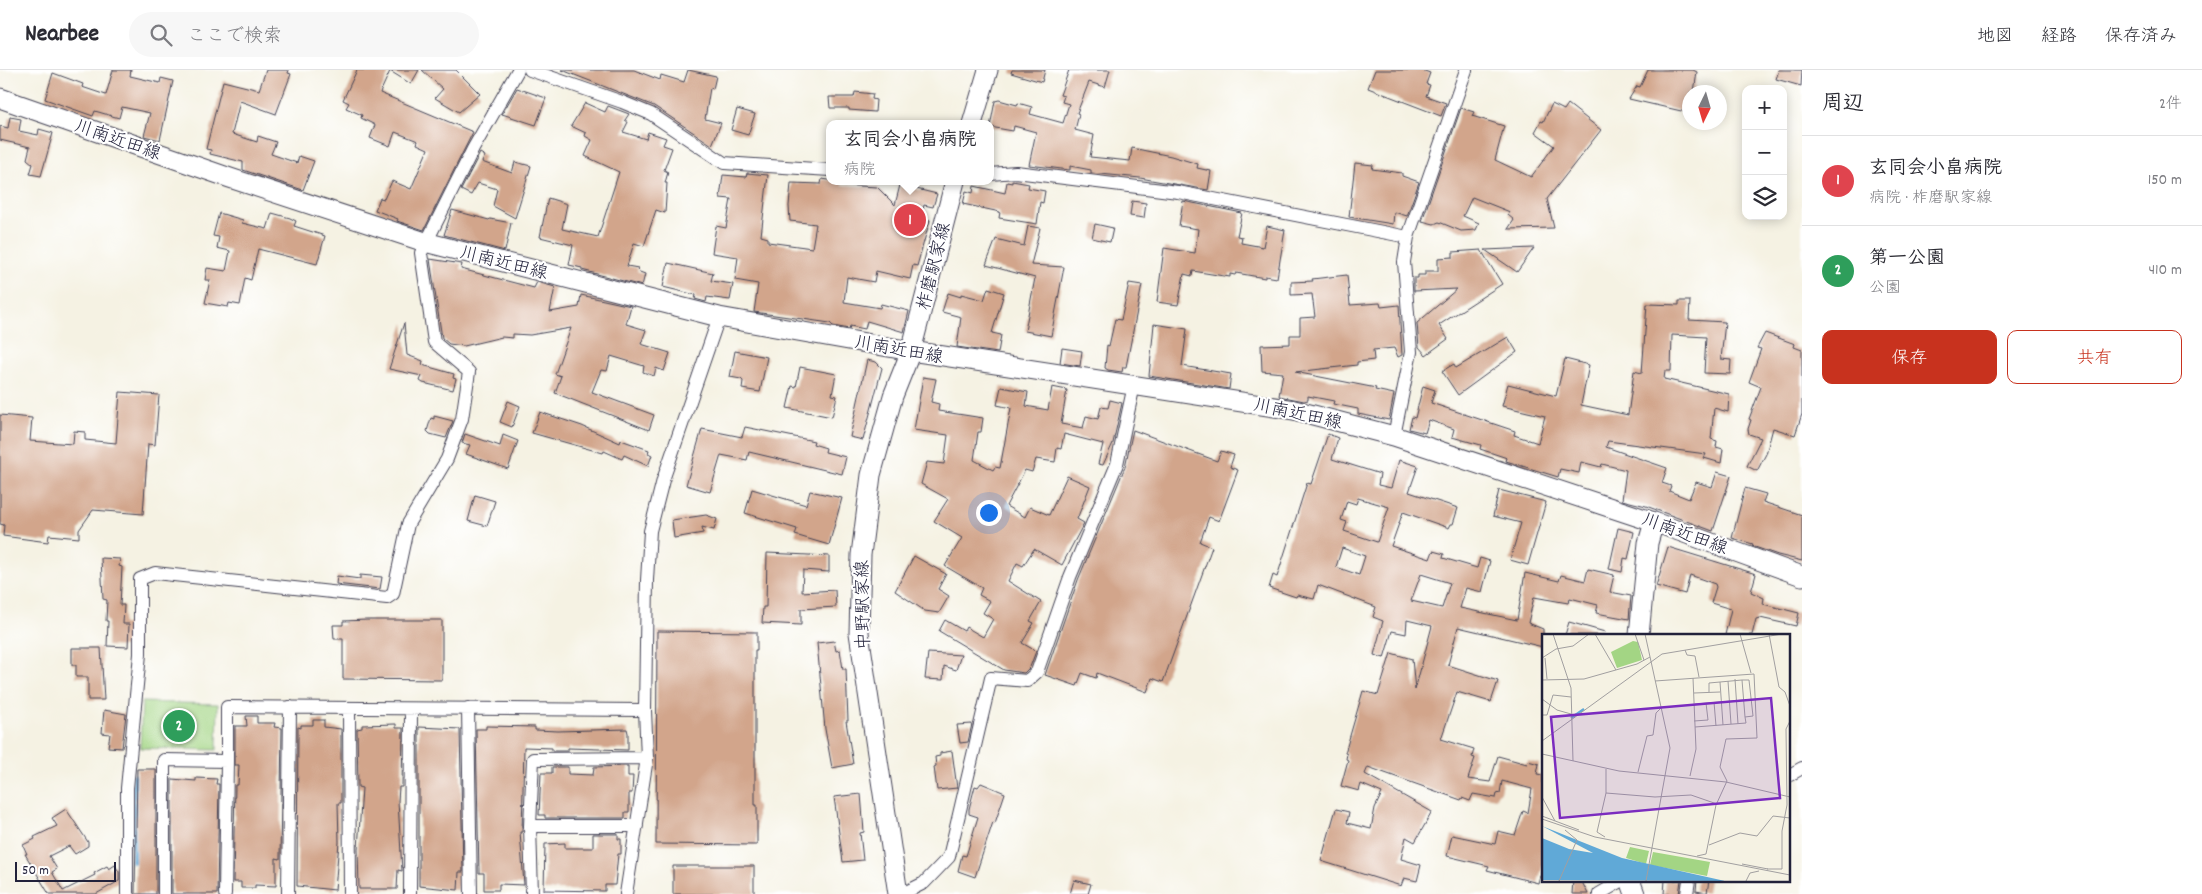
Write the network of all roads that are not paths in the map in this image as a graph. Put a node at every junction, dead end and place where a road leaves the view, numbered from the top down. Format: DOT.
graph roads {
  1 [pos="518,70"];
  2 [pos="530,70"];
  3 [pos="988,70"];
  4 [pos="1466,70"];
  5 [pos="0,98"];
  6 [pos="973,120"];
  7 [pos="826,170"];
  8 [pos="994,174"];
  9 [pos="954,185"];
  10 [pos="1408,237"];
  11 [pos="425,242"];
  12 [pos="718,317"];
  13 [pos="911,351"];
  14 [pos="1134,385"];
  15 [pos="1394,436"];
  16 [pos="1654,522"];
  17 [pos="1802,576"];
  18 [pos="1639,634"];
  19 [pos="290,708"];
  20 [pos="348,708"];
  21 [pos="468,708"];
  22 [pos="411,710"];
  23 [pos="645,710"];
  24 [pos="647,758"];
  25 [pos="227,761"];
  26 [pos="1802,768"];
  27 [pos="1790,775"];
  28 [pos="530,826"];
  29 [pos="637,826"];
  30 [pos="1619,882"];
  31 [pos="1631,882"];
  32 [pos="127,894"];
  33 [pos="164,894"];
  34 [pos="226,894"];
  35 [pos="288,894"];
  36 [pos="350,894"];
  37 [pos="410,894"];
  38 [pos="471,894"];
  39 [pos="532,894"];
  40 [pos="626,894"];
  41 [pos="898,894"];
  42 [pos="902,894"];
  43 [pos="1599,894"];
  44 [pos="1635,894"];
  1 -- 11 [label="street"];
  2 -- 7 [label="street"];
  3 -- 6 [label="main road"];
  4 -- 10 [label="street"];
  5 -- 11 [label="main road, 川南近田線"];
  8 -- 10 [label="street"];
  9 -- 13 [label="main road, 柞磨駅家線"];
  10 -- 15 [label="street"];
  11 -- 12 [label="main road, 川南近田線"];
  11 -- 32 [label="street"];
  12 -- 13 [label="main road, 川南近田線"];
  12 -- 23 [label="street"];
  13 -- 14 [label="main road, 川南近田線"];
  13 -- 41 [label="main road, 中野駅家線"];
  14 -- 15 [label="main road, 川南近田線"];
  14 -- 42 [label="street"];
  15 -- 16 [label="main road, 川南近田線"];
  16 -- 17 [label="main road, 川南近田線"];
  16 -- 18 [label="main road"];
  19 -- 20 [label="street"];
  19 -- 25 [label="street"];
  19 -- 35 [label="street"];
  20 -- 22 [label="street"];
  20 -- 36 [label="street"];
  21 -- 22 [label="street"];
  21 -- 23 [label="street"];
  21 -- 38 [label="street"];
  22 -- 37 [label="street"];
  23 -- 24 [label="street"];
  24 -- 28 [label="street"];
  24 -- 29 [label="street"];
  25 -- 33 [label="street"];
  25 -- 34 [label="street"];
  26 -- 27 [label="street"];
  28 -- 29 [label="street"];
  28 -- 39 [label="street"];
  29 -- 40 [label="street"];
  30 -- 43 [label="street"];
  31 -- 44 [label="main road"];
}
